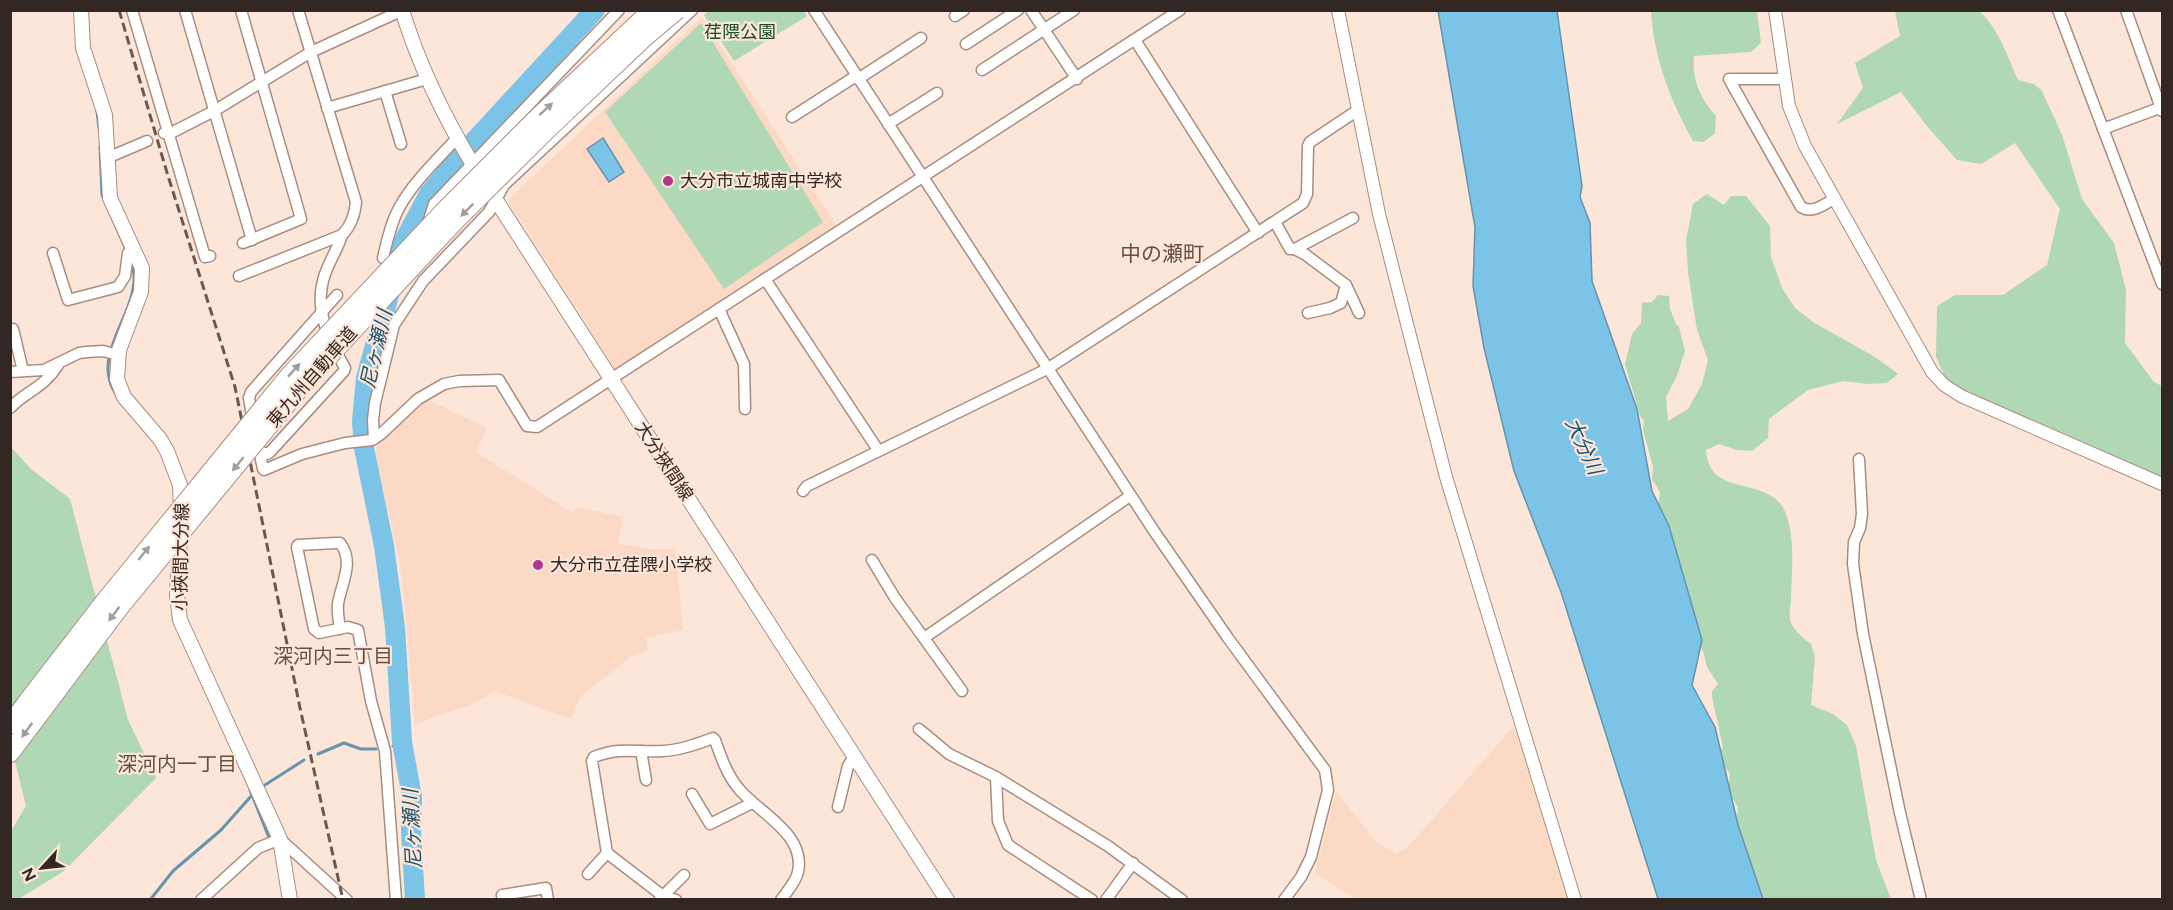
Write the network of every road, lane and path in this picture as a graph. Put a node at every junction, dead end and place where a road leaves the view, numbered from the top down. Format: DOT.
graph roads {
  1 [pos="81,10"];
  2 [pos="132,10"];
  3 [pos="185,10"];
  4 [pos="241,10"];
  5 [pos="619,10"];
  6 [pos="652,10"];
  7 [pos="677,10"];
  8 [pos="692,10"];
  9 [pos="814,10"];
  10 [pos="1017,10"];
  11 [pos="1031,10"];
  12 [pos="1074,10"];
  13 [pos="1180,10"];
  14 [pos="1338,10"];
  15 [pos="1775,10"];
  16 [pos="2058,10"];
  17 [pos="2126,10"];
  18 [pos="300,11"];
  19 [pos="403,11"];
  20 [pos="1044,30"];
  21 [pos="921,38"];
  22 [pos="1135,40"];
  23 [pos="966,44"];
  24 [pos="311,52"];
  25 [pos="982,69"];
  26 [pos="857,78"];
  27 [pos="427,79"];
  28 [pos="1077,79"];
  29 [pos="1785,79"];
  30 [pos="261,82"];
  31 [pos="385,91"];
  32 [pos="937,93"];
  33 [pos="327,108"];
  34 [pos="2162,108"];
  35 [pos="1358,110"];
  36 [pos="214,111"];
  37 [pos="792,117"];
  38 [pos="888,124"];
  39 [pos="2103,129"];
  40 [pos="166,133"];
  41 [pos="457,138"];
  42 [pos="147,141"];
  43 [pos="401,144"];
  44 [pos="107,158"];
  45 [pos="472,163"];
  46 [pos="922,177"];
  47 [pos="1834,199"];
  48 [pos="496,201"];
  49 [pos="1353,218"];
  50 [pos="1275,222"];
  51 [pos="1258,232"];
  52 [pos="342,235"];
  53 [pos="134,249"];
  54 [pos="1295,249"];
  55 [pos="53,253"];
  56 [pos="210,256"];
  57 [pos="382,258"];
  58 [pos="239,276"];
  59 [pos="765,279"];
  60 [pos="423,281"];
  61 [pos="2162,282"];
  62 [pos="1346,285"];
  63 [pos="337,295"];
  64 [pos="719,309"];
  65 [pos="320,312"];
  66 [pos="1308,313"];
  67 [pos="1359,313"];
  68 [pos="13,329"];
  69 [pos="117,355"];
  70 [pos="58,364"];
  71 [pos="1047,369"];
  72 [pos="23,371"];
  73 [pos="10,372"];
  74 [pos="610,378"];
  75 [pos="10,408"];
  76 [pos="744,409"];
  77 [pos="374,439"];
  78 [pos="878,450"];
  79 [pos="259,452"];
  80 [pos="1859,459"];
  81 [pos="2163,484"];
  82 [pos="803,491"];
  83 [pos="1130,496"];
  84 [pos="872,560"];
  85 [pos="340,628"];
  86 [pos="924,638"];
  87 [pos="962,691"];
  88 [pos="37,703"];
  89 [pos="10,725"];
  90 [pos="919,729"];
  91 [pos="641,751"];
  92 [pos="10,753"];
  93 [pos="855,755"];
  94 [pos="996,777"];
  95 [pos="646,780"];
  96 [pos="692,794"];
  97 [pos="752,803"];
  98 [pos="838,807"];
  99 [pos="280,839"];
  100 [pos="607,853"];
  101 [pos="1132,863"];
  102 [pos="588,874"];
  103 [pos="684,875"];
  104 [pos="661,898"];
  105 [pos="201,900"];
  106 [pos="290,900"];
  107 [pos="347,900"];
  108 [pos="396,900"];
  109 [pos="503,900"];
  110 [pos="548,900"];
  111 [pos="675,900"];
  112 [pos="781,900"];
  113 [pos="947,900"];
  114 [pos="1092,900"];
  115 [pos="1106,900"];
  116 [pos="1182,900"];
  117 [pos="1284,900"];
  118 [pos="1575,900"];
  119 [pos="1921,900"];
  1 -- 44 [label="main road, 小挾間大分線"];
  2 -- 40 [label="street"];
  3 -- 36 [label="street"];
  4 -- 30 [label="street"];
  5 -- 45 [label="street"];
  88 -- 6 [label="highway, 東九州自動車道, one-way, bridge"];
  7 -- 88 [label="highway, 東九州自動車道, one-way, bridge"];
  8 -- 48 [label="street"];
  9 -- 26 [label="street"];
  10 -- 23 [label="street"];
  11 -- 20 [label="street"];
  12 -- 20 [label="street"];
  13 -- 22 [label="street"];
  14 -- 35 [label="street"];
  15 -- 29 [label="street"];
  16 -- 39 [label="street"];
  17 -- 34 [label="street"];
  18 -- 24 [label="street"];
  19 -- 24 [label="street"];
  19 -- 27 [label="main road, 大分挾間線"];
  20 -- 25 [label="street"];
  20 -- 28 [label="street"];
  21 -- 26 [label="street"];
  22 -- 28 [label="street"];
  22 -- 51 [label="street"];
  24 -- 30 [label="street"];
  24 -- 33 [label="street"];
  26 -- 37 [label="street"];
  26 -- 38 [label="street"];
  27 -- 31 [label="street"];
  27 -- 41 [label="main road, 大分挾間線"];
  28 -- 46 [label="street"];
  29 -- 47 [label="street"];
  29 -- 47 [label="street"];
  30 -- 36 [label="street"];
  30 -- 36 [label="street"];
  31 -- 33 [label="street"];
  31 -- 43 [label="street"];
  32 -- 38 [label="street"];
  33 -- 52 [label="street"];
  34 -- 39 [label="street"];
  35 -- 50 [label="street"];
  35 -- 118 [label="street"];
  36 -- 40 [label="street"];
  38 -- 46 [label="street"];
  39 -- 61 [label="street"];
  40 -- 56 [label="street"];
  41 -- 45 [label="main road, 大分挾間線"];
  41 -- 57 [label="street"];
  42 -- 44 [label="street"];
  44 -- 53 [label="main road, 小挾間大分線"];
  45 -- 48 [label="main road, 大分挾間線"];
  45 -- 60 [label="street"];
  46 -- 59 [label="street"];
  46 -- 71 [label="street"];
  47 -- 81 [label="street"];
  48 -- 60 [label="street"];
  48 -- 74 [label="main road, 大分挾間線"];
  49 -- 54 [label="street"];
  50 -- 51 [label="street"];
  50 -- 54 [label="street"];
  51 -- 71 [label="street"];
  52 -- 58 [label="street"];
  52 -- 65 [label="street"];
  53 -- 55 [label="street"];
  53 -- 69 [label="main road, 小挾間大分線"];
  54 -- 62 [label="street"];
  59 -- 64 [label="street"];
  59 -- 78 [label="street"];
  60 -- 77 [label="street"];
  62 -- 66 [label="street"];
  62 -- 67 [label="street"];
  63 -- 65 [label="street"];
  64 -- 74 [label="street"];
  64 -- 76 [label="street"];
  65 -- 79 [label="street"];
  65 -- 79 [label="street"];
  68 -- 72 [label="street"];
  69 -- 70 [label="street"];
  69 -- 99 [label="main road, 小挾間大分線"];
  70 -- 72 [label="street"];
  70 -- 75 [label="street"];
  71 -- 78 [label="street"];
  71 -- 83 [label="street"];
  72 -- 73 [label="street"];
  74 -- 77 [label="street"];
  74 -- 93 [label="main road, 大分挾間線"];
  77 -- 79 [label="street"];
  78 -- 82 [label="street"];
  80 -- 119 [label="street"];
  83 -- 86 [label="street"];
  83 -- 117 [label="street"];
  84 -- 86 [label="street"];
  85 -- 85 [label="street"];
  85 -- 108 [label="street"];
  86 -- 87 [label="street"];
  88 -- 89 [label="highway, 東九州自動車道"];
  88 -- 92 [label="highway, 東九州自動車道, one-way"];
  90 -- 94 [label="street"];
  91 -- 95 [label="street"];
  91 -- 97 [label="street"];
  91 -- 100 [label="street"];
  93 -- 98 [label="street"];
  93 -- 113 [label="main road, 大分挾間線"];
  94 -- 101 [label="street"];
  94 -- 114 [label="street"];
  96 -- 97 [label="street"];
  97 -- 112 [label="street"];
  99 -- 105 [label="street"];
  99 -- 106 [label="main road, 小挾間大分線"];
  99 -- 107 [label="street"];
  100 -- 102 [label="street"];
  100 -- 104 [label="street"];
  101 -- 115 [label="street"];
  101 -- 116 [label="street"];
  103 -- 104 [label="street"];
  104 -- 111 [label="street"];
  109 -- 110 [label="street"];
}
